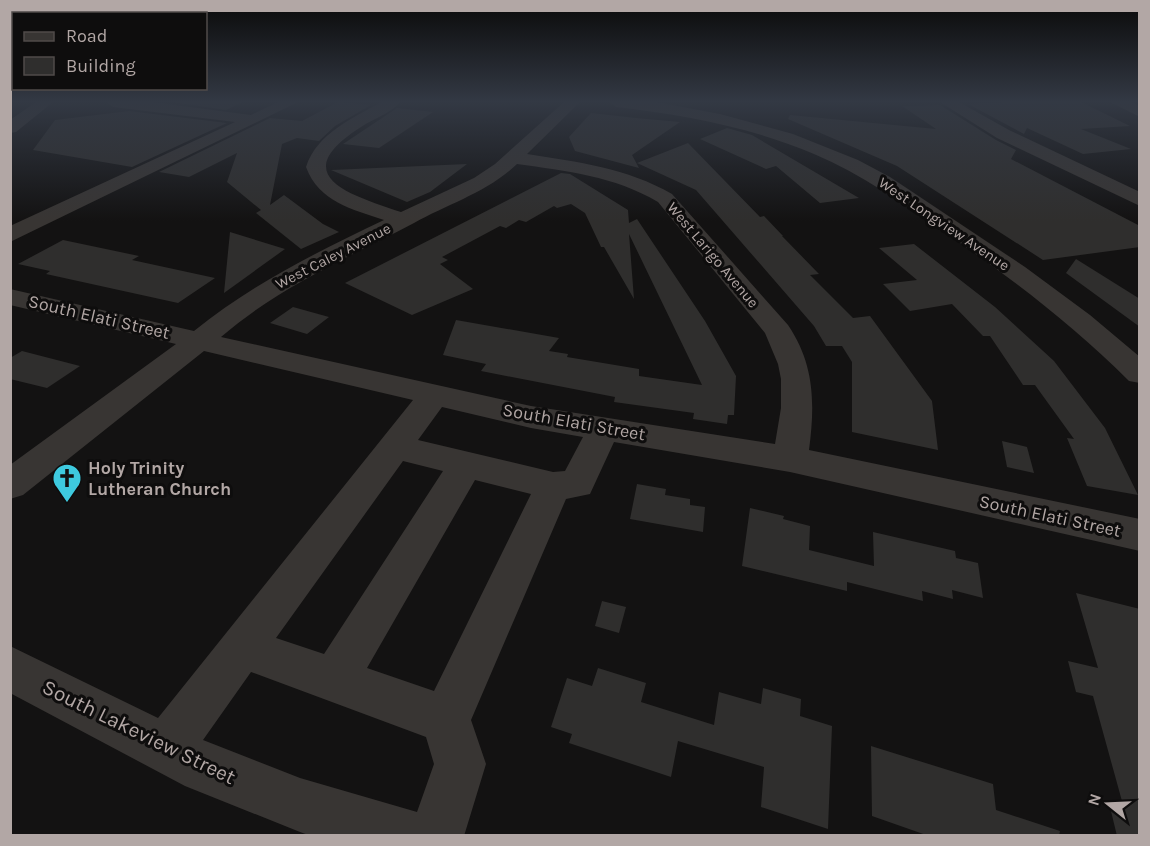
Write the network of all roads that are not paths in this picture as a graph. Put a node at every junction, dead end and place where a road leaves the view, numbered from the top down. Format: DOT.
graph roads {
  1 [pos="208,141"];
  2 [pos="329,141"];
  3 [pos="531,141"];
  4 [pos="800,141"];
  5 [pos="1019,141"];
  6 [pos="513,158"];
  7 [pos="1140,200"];
  8 [pos="403,220"];
  9 [pos="10,235"];
  10 [pos="10,297"];
  11 [pos="200,340"];
  12 [pos="1140,375"];
  13 [pos="435,394"];
  14 [pos="604,428"];
  15 [pos="395,447"];
  16 [pos="790,459"];
  17 [pos="466,464"];
  18 [pos="10,484"];
  19 [pos="553,486"];
  20 [pos="1140,535"];
  21 [pos="243,648"];
  22 [pos="10,668"];
  23 [pos="334,680"];
  24 [pos="446,720"];
  25 [pos="166,748"];
  26 [pos="406,836"];
  27 [pos="436,836"];
  1 -- 9 [label="street"];
  2 -- 8 [label="street"];
  3 -- 6 [label="street, West Caley Avenue"];
  4 -- 12 [label="street, West Longview Avenue"];
  5 -- 7 [label="street"];
  6 -- 8 [label="street, West Caley Avenue"];
  6 -- 16 [label="street, West Larigo Avenue"];
  8 -- 11 [label="street, West Caley Avenue"];
  10 -- 11 [label="street, South Elati Street"];
  11 -- 13 [label="street, South Elati Street"];
  11 -- 18 [label="street, West Caley Avenue"];
  13 -- 14 [label="street, South Elati Street"];
  13 -- 15 [label="street"];
  14 -- 16 [label="street, South Elati Street"];
  14 -- 19 [label="street"];
  15 -- 17 [label="street"];
  15 -- 21 [label="street"];
  16 -- 20 [label="street, South Elati Street"];
  17 -- 19 [label="street"];
  17 -- 23 [label="street"];
  19 -- 24 [label="street"];
  21 -- 23 [label="street"];
  21 -- 25 [label="street"];
  22 -- 25 [label="street, South Lakeview Street"];
  23 -- 24 [label="street"];
  24 -- 27 [label="street"];
  25 -- 26 [label="street, South Lakeview Street"];
}
